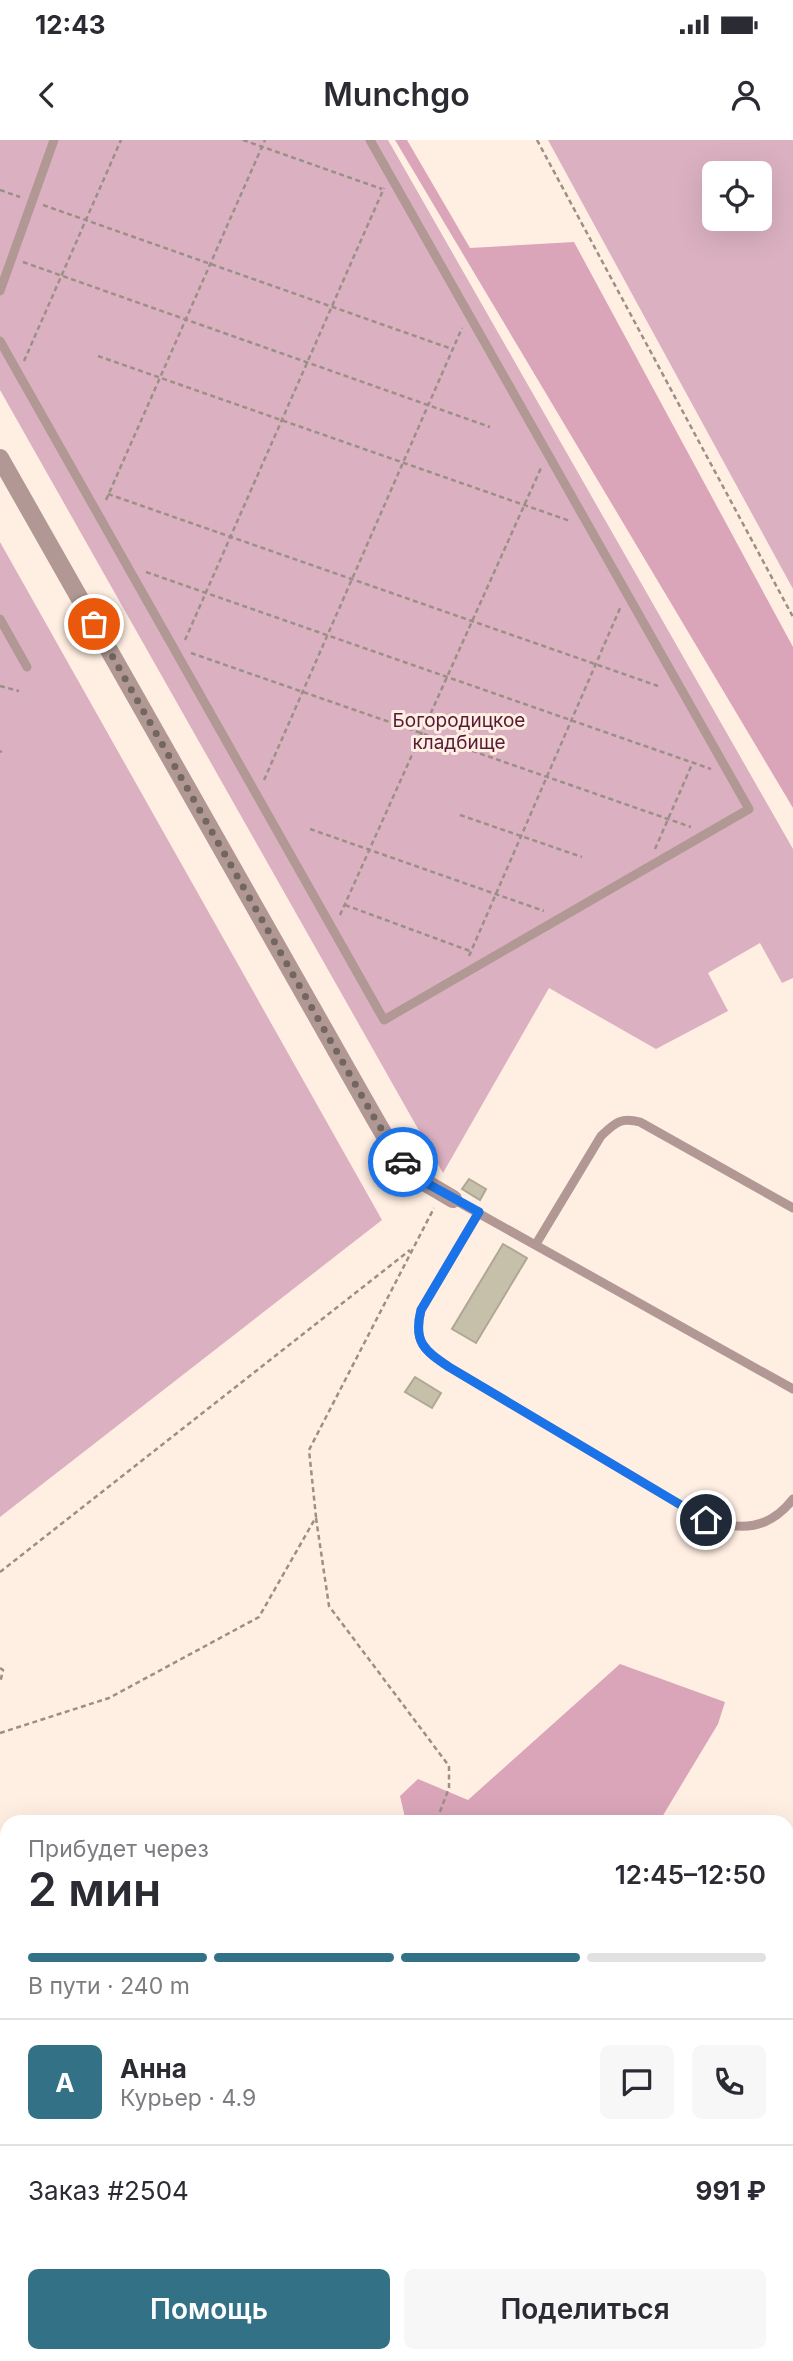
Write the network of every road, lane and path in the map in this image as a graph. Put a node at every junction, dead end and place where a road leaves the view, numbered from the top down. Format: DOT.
graph roads {
  1 [pos="54,140"];
  2 [pos="121,140"];
  3 [pos="243,140"];
  4 [pos="265,140"];
  5 [pos="370,140"];
  6 [pos="537,140"];
  7 [pos="262,147"];
  8 [pos="390,175"];
  9 [pos="0,190"];
  10 [pos="383,190"];
  11 [pos="32,201"];
  12 [pos="86,220"];
  13 [pos="12,258"];
  14 [pos="210,264"];
  15 [pos="62,275"];
  16 [pos="0,291"];
  17 [pos="332,307"];
  18 [pos="468,314"];
  19 [pos="186,319"];
  20 [pos="0,341"];
  21 [pos="453,349"];
  22 [pos="98,356"];
  23 [pos="307,362"];
  24 [pos="19,373"];
  25 [pos="160,377"];
  26 [pos="428,405"];
  27 [pos="282,420"];
  28 [pos="490,427"];
  29 [pos="548,454"];
  30 [pos="0,458"];
  31 [pos="403,462"];
  32 [pos="108,494"];
  33 [pos="525,505"];
  34 [pos="99,516"];
  35 [pos="573,522"];
  36 [pos="231,536"];
  37 [pos="143,571"];
  38 [pos="352,579"];
  39 [pos="206,593"];
  40 [pos="627,594"];
  41 [pos="793,617"];
  42 [pos="0,619"];
  43 [pos="472,621"];
  44 [pos="327,635"];
  45 [pos="596,664"];
  46 [pos="27,667"];
  47 [pos="447,677"];
  48 [pos="0,686"];
  49 [pos="658,686"];
  50 [pos="19,691"];
  51 [pos="302,692"];
  52 [pos="572,720"];
  53 [pos="422,733"];
  54 [pos="693,762"];
  55 [pos="730,775"];
  56 [pos="547,777"];
  57 [pos="257,796"];
  58 [pos="460,815"];
  59 [pos="668,819"];
  60 [pos="310,829"];
  61 [pos="707,833"];
  62 [pos="521,836"];
  63 [pos="369,850"];
  64 [pos="582,857"];
  65 [pos="647,868"];
  66 [pos="496,894"];
  67 [pos="345,905"];
  68 [pos="544,912"];
  69 [pos="334,932"];
  70 [pos="471,951"];
  71 [pos="460,976"];
  72 [pos="447,1196"];
  73 [pos="793,1208"];
  74 [pos="479,1212"];
  75 [pos="536,1244"];
  76 [pos="413,1248"];
  77 [pos="793,1389"];
  78 [pos="793,1499"];
  79 [pos="316,1517"];
  80 [pos="0,1572"];
  81 [pos="0,1668"];
  82 [pos="0,1683"];
  83 [pos="0,1733"];
  84 [pos="439,1815"];
  1 -- 11 [label="lane"];
  2 -- 12 [label="path"];
  3 -- 7 [label="path"];
  4 -- 7 [label="path"];
  5 -- 8 [label="lane"];
  6 -- 41 [label="path"];
  7 -- 10 [label="path"];
  7 -- 14 [label="path"];
  8 -- 10 [label="path"];
  8 -- 18 [label="lane"];
  9 -- 11 [label="path"];
  10 -- 17 [label="path"];
  11 -- 12 [label="path"];
  11 -- 13 [label="lane"];
  12 -- 14 [label="path"];
  12 -- 15 [label="path"];
  13 -- 15 [label="path"];
  13 -- 16 [label="lane"];
  14 -- 17 [label="path"];
  14 -- 19 [label="path"];
  15 -- 19 [label="path"];
  15 -- 24 [label="path"];
  17 -- 21 [label="path"];
  17 -- 23 [label="path"];
  18 -- 21 [label="path"];
  18 -- 29 [label="lane"];
  19 -- 23 [label="path"];
  19 -- 25 [label="path"];
  20 -- 24 [label="lane"];
  21 -- 26 [label="path"];
  22 -- 25 [label="path"];
  23 -- 26 [label="path"];
  23 -- 27 [label="path"];
  24 -- 34 [label="lane"];
  25 -- 27 [label="path"];
  25 -- 32 [label="path"];
  26 -- 28 [label="path"];
  26 -- 31 [label="path"];
  27 -- 31 [label="path"];
  27 -- 36 [label="path"];
  29 -- 33 [label="path"];
  29 -- 40 [label="lane"];
  30 -- 72 [label="street"];
  31 -- 33 [label="path"];
  31 -- 38 [label="path"];
  32 -- 34 [label="path"];
  32 -- 36 [label="path"];
  33 -- 35 [label="path"];
  33 -- 43 [label="path"];
  34 -- 57 [label="lane"];
  36 -- 38 [label="path"];
  36 -- 39 [label="path"];
  37 -- 39 [label="path"];
  38 -- 43 [label="path"];
  38 -- 44 [label="path"];
  39 -- 44 [label="path"];
  39 -- 51 [label="path"];
  40 -- 45 [label="path"];
  40 -- 55 [label="lane"];
  42 -- 46 [label="lane"];
  43 -- 45 [label="path"];
  43 -- 47 [label="path"];
  44 -- 47 [label="path"];
  44 -- 51 [label="path"];
  45 -- 49 [label="path"];
  45 -- 52 [label="path"];
  47 -- 52 [label="path"];
  47 -- 53 [label="path"];
  48 -- 50 [label="path"];
  51 -- 53 [label="path"];
  51 -- 57 [label="path"];
  52 -- 54 [label="path"];
  52 -- 56 [label="path"];
  53 -- 56 [label="path"];
  53 -- 63 [label="path"];
  54 -- 55 [label="path"];
  54 -- 59 [label="path"];
  55 -- 61 [label="lane"];
  56 -- 59 [label="path"];
  56 -- 62 [label="path"];
  57 -- 69 [label="lane"];
  58 -- 62 [label="path"];
  59 -- 61 [label="path"];
  59 -- 65 [label="path"];
  60 -- 63 [label="path"];
  61 -- 65 [label="lane"];
  62 -- 64 [label="path"];
  62 -- 66 [label="path"];
  63 -- 66 [label="path"];
  63 -- 67 [label="path"];
  65 -- 71 [label="lane"];
  66 -- 68 [label="path"];
  66 -- 70 [label="path"];
  67 -- 69 [label="path"];
  67 -- 70 [label="path"];
  69 -- 71 [label="lane"];
  70 -- 71 [label="path"];
  72 -- 74 [label="lane"];
  72 -- 76 [label="path"];
  73 -- 75 [label="lane"];
  74 -- 75 [label="lane"];
  74 -- 78 [label="lane"];
  75 -- 77 [label="lane"];
  76 -- 79 [label="path"];
  76 -- 80 [label="path"];
  79 -- 83 [label="path"];
  79 -- 84 [label="path"];
  81 -- 82 [label="path"];
}
